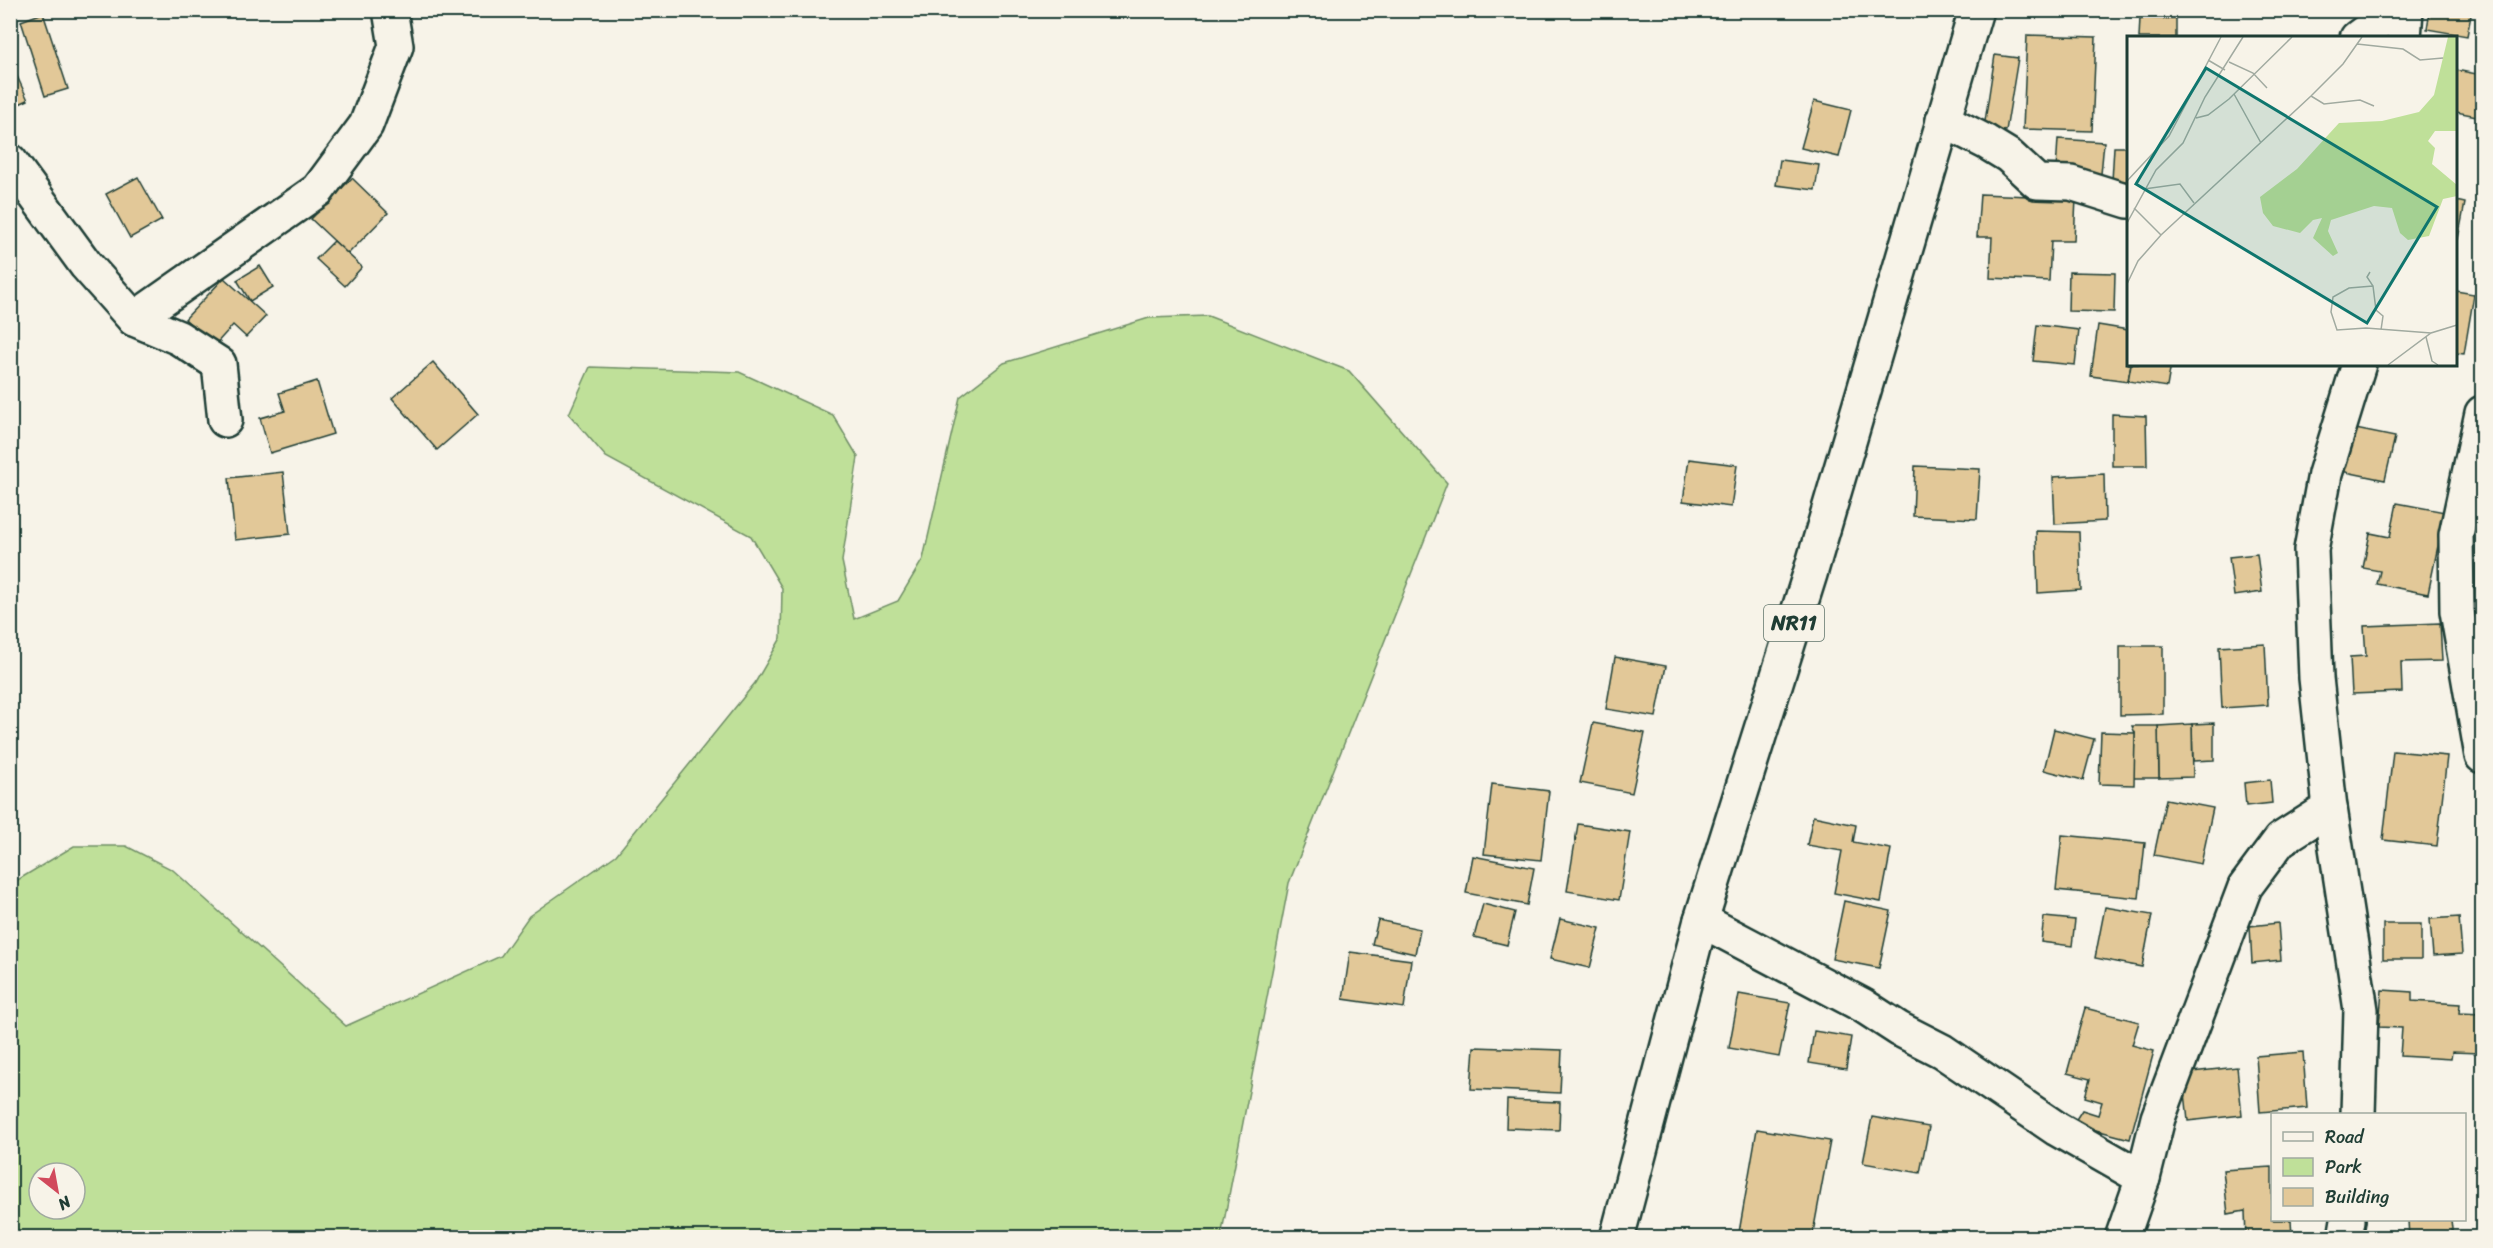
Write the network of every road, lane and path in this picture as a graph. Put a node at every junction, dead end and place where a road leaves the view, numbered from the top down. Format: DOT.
graph roads {
  1 [pos="390,10"];
  2 [pos="1976,10"];
  3 [pos="2395,10"];
  4 [pos="2406,10"];
  5 [pos="2361,36"];
  6 [pos="2404,36"];
  7 [pos="1943,120"];
  8 [pos="10,161"];
  9 [pos="2127,201"];
  10 [pos="134,319"];
  11 [pos="2358,366"];
  12 [pos="2482,413"];
  13 [pos="225,420"];
  14 [pos="2482,756"];
  15 [pos="2330,808"];
  16 [pos="1701,920"];
  17 [pos="2358,1113"];
  18 [pos="2144,1178"];
  19 [pos="2348,1221"];
  20 [pos="1617,1238"];
  21 [pos="2122,1238"];
  22 [pos="2345,1238"];
  1 -- 10 [label="main road"];
  2 -- 7 [label="main road, NR11"];
  3 -- 5 [label="main road"];
  4 -- 6 [label="main road"];
  7 -- 9 [label="main road"];
  7 -- 16 [label="main road, NR11"];
  8 -- 10 [label="main road"];
  10 -- 13 [label="main road"];
  11 -- 15 [label="main road"];
  12 -- 14 [label="main road"];
  15 -- 17 [label="main road"];
  15 -- 18 [label="main road"];
  16 -- 18 [label="main road"];
  16 -- 20 [label="main road, NR11"];
  18 -- 21 [label="main road"];
  19 -- 22 [label="main road"];
}
